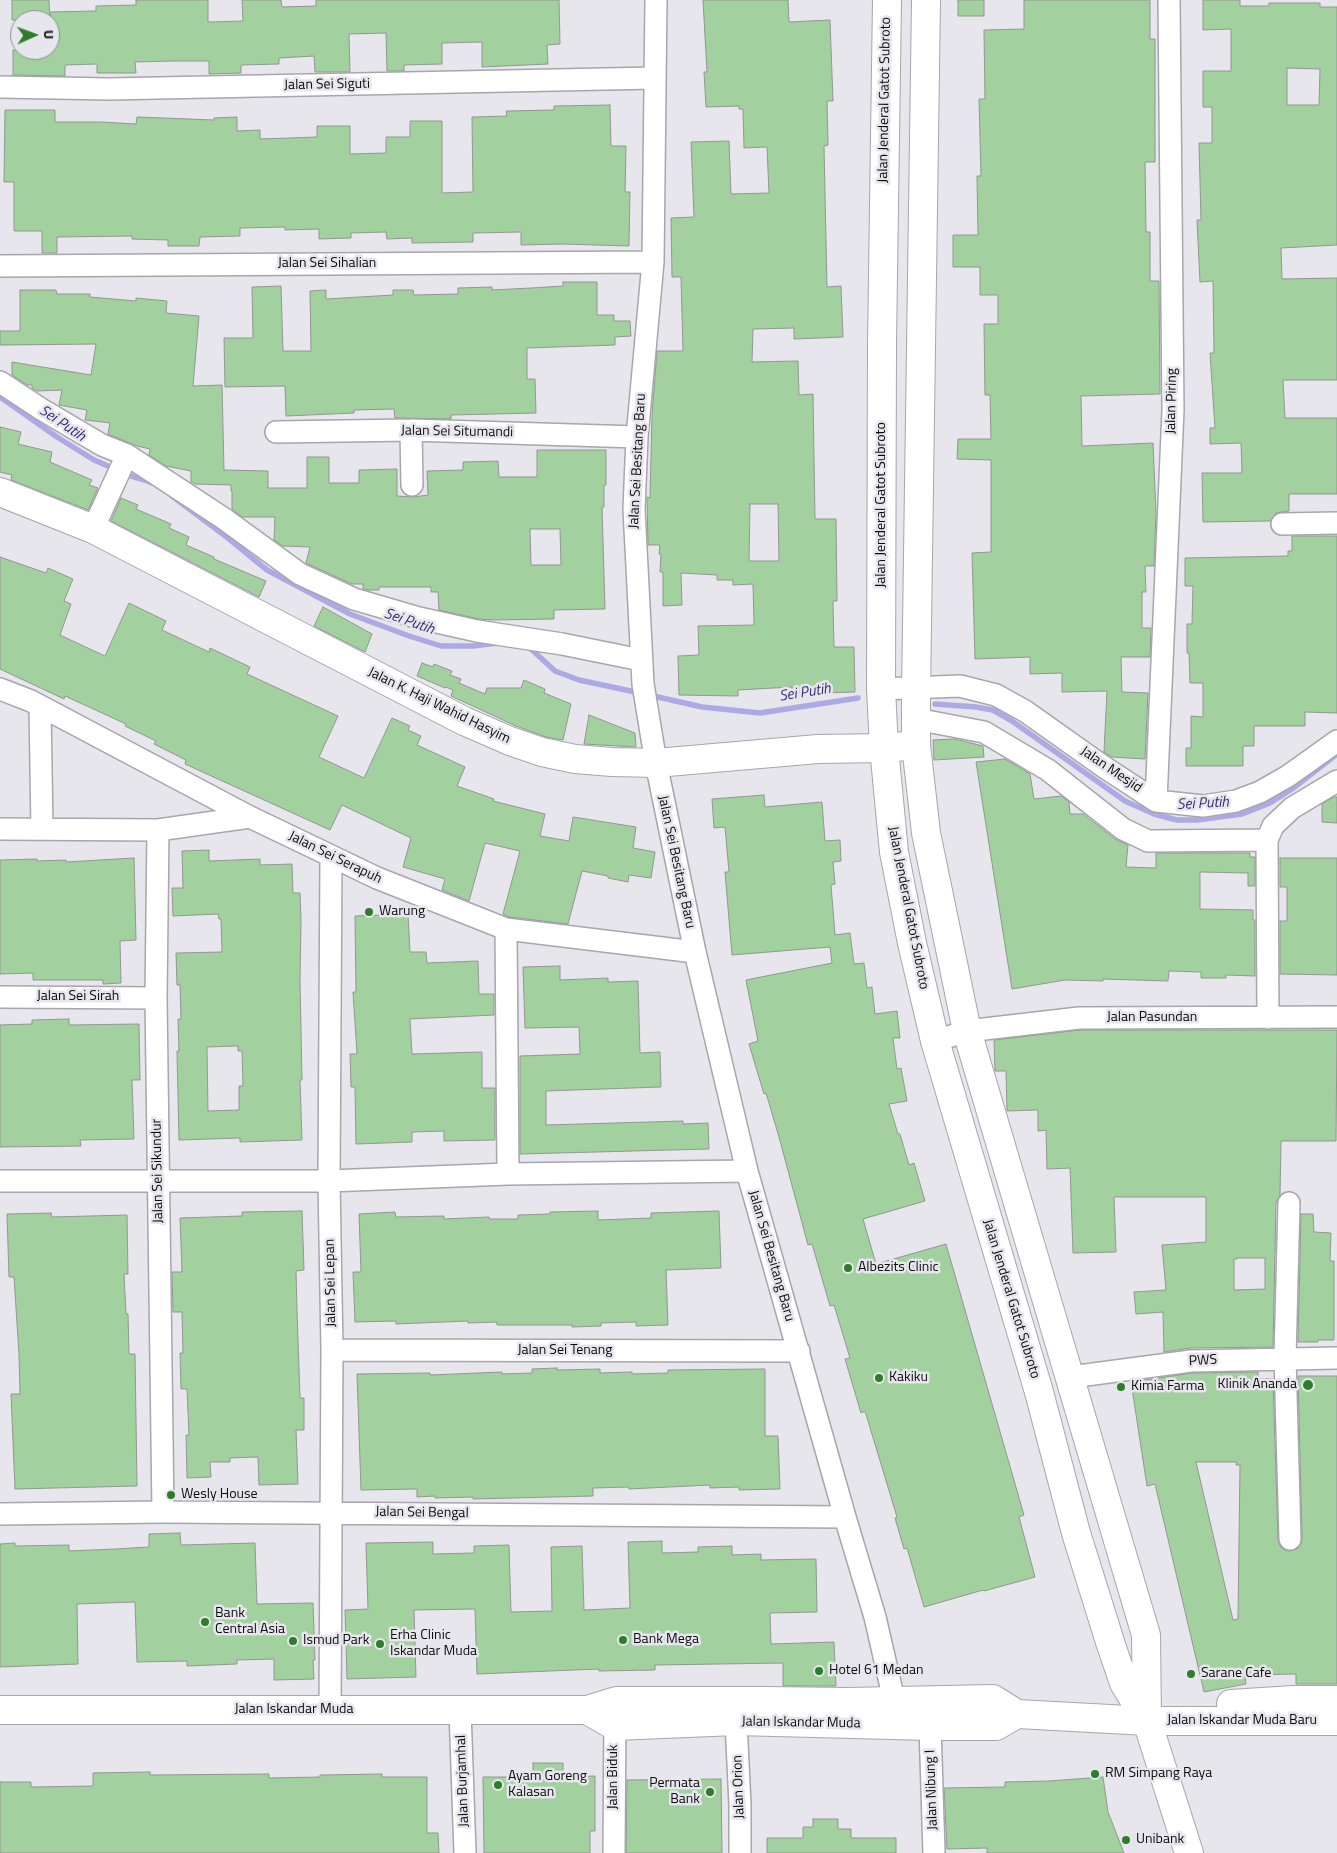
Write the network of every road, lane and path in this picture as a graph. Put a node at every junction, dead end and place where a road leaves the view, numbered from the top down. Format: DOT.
graph roads {
  1 [pos="656,0"];
  2 [pos="887,0"];
  3 [pos="926,0"];
  4 [pos="1168,0"];
  5 [pos="655,78"];
  6 [pos="0,87"];
  7 [pos="653,262"];
  8 [pos="0,266"];
  9 [pos="0,382"];
  10 [pos="411,430"];
  11 [pos="276,432"];
  12 [pos="638,436"];
  13 [pos="121,466"];
  14 [pos="412,486"];
  15 [pos="0,492"];
  16 [pos="1337,523"];
  17 [pos="1282,524"];
  18 [pos="93,530"];
  19 [pos="641,660"];
  20 [pos="916,687"];
  21 [pos="0,689"];
  22 [pos="881,689"];
  23 [pos="40,706"];
  24 [pos="916,732"];
  25 [pos="1337,741"];
  26 [pos="884,748"];
  27 [pos="656,763"];
  28 [pos="1337,781"];
  29 [pos="1156,801"];
  30 [pos="250,817"];
  31 [pos="0,828"];
  32 [pos="42,829"];
  33 [pos="158,830"];
  34 [pos="1267,840"];
  35 [pos="331,856"];
  36 [pos="506,929"];
  37 [pos="695,952"];
  38 [pos="0,997"];
  39 [pos="156,998"];
  40 [pos="1337,1017"];
  41 [pos="1268,1018"];
  42 [pos="967,1031"];
  43 [pos="935,1041"];
  44 [pos="747,1171"];
  45 [pos="508,1174"];
  46 [pos="0,1181"];
  47 [pos="329,1181"];
  48 [pos="159,1182"];
  49 [pos="1289,1203"];
  50 [pos="332,1350"];
  51 [pos="799,1351"];
  52 [pos="1284,1358"];
  53 [pos="1337,1358"];
  54 [pos="1071,1377"];
  55 [pos="163,1512"];
  56 [pos="331,1512"];
  57 [pos="0,1514"];
  58 [pos="845,1517"];
  59 [pos="1290,1539"];
  60 [pos="894,1700"];
  61 [pos="1337,1700"];
  62 [pos="0,1710"];
  63 [pos="330,1710"];
  64 [pos="460,1710"];
  65 [pos="763,1711"];
  66 [pos="615,1714"];
  67 [pos="1017,1714"];
  68 [pos="736,1721"];
  69 [pos="1147,1721"];
  70 [pos="1337,1721"];
  71 [pos="930,1726"];
  72 [pos="465,1853"];
  73 [pos="614,1853"];
  74 [pos="740,1853"];
  75 [pos="934,1853"];
  76 [pos="1190,1853"];
  1 -- 5 [label="street, Jalan Sei Besitang Baru"];
  2 -- 22 [label="main road, Jalan Jenderal Gatot Subroto"];
  3 -- 20 [label="main road, Jalan Jenderal Gatot Subroto"];
  4 -- 29 [label="street, Jalan Piring"];
  5 -- 6 [label="street, Jalan Sei Siguti"];
  5 -- 7 [label="street, Jalan Sei Besitang Baru"];
  7 -- 8 [label="street, Jalan Sei Sihalian"];
  7 -- 12 [label="street, Jalan Sei Besitang Baru"];
  9 -- 13 [label="street"];
  10 -- 11 [label="street, Jalan Sei Situmandi"];
  10 -- 12 [label="street, Jalan Sei Situmandi"];
  10 -- 14 [label="street"];
  12 -- 19 [label="street, Jalan Sei Besitang Baru"];
  13 -- 18 [label="street"];
  13 -- 19 [label="street"];
  15 -- 18 [label="main road, Jalan K. Haji Wahid Hasyim"];
  16 -- 17 [label="street"];
  18 -- 27 [label="main road, Jalan K. Haji Wahid Hasyim"];
  19 -- 27 [label="street, Jalan Sei Besitang Baru"];
  20 -- 22 [label="street, Jalan Mesjid"];
  20 -- 24 [label="main road, Jalan Jenderal Gatot Subroto"];
  20 -- 29 [label="street, Jalan Mesjid"];
  21 -- 23 [label="street, Jalan Sei Serapuh"];
  22 -- 26 [label="main road, Jalan Jenderal Gatot Subroto"];
  23 -- 30 [label="street, Jalan Sei Serapuh"];
  23 -- 32 [label="street"];
  24 -- 26 [label="main road, Jalan K. Haji Wahid Hasyim"];
  24 -- 34 [label="street"];
  24 -- 42 [label="main road, Jalan Jenderal Gatot Subroto"];
  25 -- 29 [label="street, Jalan Mesjid"];
  26 -- 27 [label="main road, Jalan K. Haji Wahid Hasyim"];
  26 -- 43 [label="main road, Jalan Jenderal Gatot Subroto"];
  27 -- 37 [label="street, Jalan Sei Besitang Baru"];
  28 -- 34 [label="street"];
  30 -- 33 [label="street"];
  30 -- 35 [label="street, Jalan Sei Serapuh"];
  31 -- 32 [label="street"];
  32 -- 33 [label="street"];
  33 -- 39 [label="street, Jalan Sei Sikundur"];
  34 -- 41 [label="street"];
  35 -- 36 [label="street, Jalan Sei Serapuh"];
  35 -- 47 [label="street, Jalan Sei Lepan"];
  36 -- 37 [label="street, Jalan Sei Serapuh"];
  36 -- 45 [label="street"];
  37 -- 44 [label="street, Jalan Sei Besitang Baru"];
  38 -- 39 [label="street, Jalan Sei Sirah"];
  39 -- 48 [label="street, Jalan Sei Sikundur"];
  40 -- 41 [label="street, Jalan Pasundan"];
  41 -- 42 [label="street, Jalan Pasundan"];
  42 -- 43 [label="street, Jalan Pasundan"];
  42 -- 54 [label="main road, Jalan Jenderal Gatot Subroto"];
  43 -- 69 [label="main road, Jalan Jenderal Gatot Subroto"];
  44 -- 45 [label="street"];
  44 -- 51 [label="street, Jalan Sei Besitang Baru"];
  45 -- 47 [label="street"];
  46 -- 48 [label="street"];
  47 -- 48 [label="street"];
  47 -- 50 [label="street, Jalan Sei Lepan"];
  48 -- 55 [label="street, Jalan Sei Sikundur"];
  49 -- 52 [label="street"];
  50 -- 51 [label="street, Jalan Sei Tenang"];
  50 -- 56 [label="street, Jalan Sei Lepan"];
  51 -- 58 [label="street, Jalan Sei Besitang Baru"];
  52 -- 53 [label="street, PWS"];
  52 -- 54 [label="street, PWS"];
  52 -- 59 [label="street"];
  54 -- 69 [label="main road, Jalan Jenderal Gatot Subroto"];
  55 -- 56 [label="street, Jalan Sei Bengal"];
  55 -- 57 [label="street, Jalan Sei Bengal"];
  56 -- 58 [label="street, Jalan Sei Bengal"];
  56 -- 63 [label="street, Jalan Sei Lepan"];
  58 -- 60 [label="street, Jalan Sei Besitang Baru"];
  60 -- 65 [label="main road, Jalan Iskandar Muda"];
  60 -- 67 [label="main road, Jalan Iskandar Muda"];
  61 -- 69 [label="main road"];
  62 -- 63 [label="main road, Jalan Iskandar Muda"];
  63 -- 64 [label="main road, Jalan Iskandar Muda"];
  64 -- 66 [label="main road, Jalan Iskandar Muda"];
  64 -- 72 [label="street, Jalan Burjamhal"];
  65 -- 66 [label="main road, Jalan Iskandar Muda"];
  65 -- 68 [label="main road, Jalan Iskandar Muda"];
  65 -- 71 [label="main road, Jalan Iskandar Muda"];
  66 -- 68 [label="main road, Jalan Iskandar Muda"];
  66 -- 73 [label="street, Jalan Biduk"];
  67 -- 69 [label="main road, Jalan Iskandar Muda"];
  67 -- 71 [label="main road, Jalan Iskandar Muda"];
  68 -- 74 [label="street, Jalan Orion"];
  69 -- 70 [label="main road, Jalan Iskandar Muda Baru"];
  69 -- 76 [label="main road, Jalan Jenderal Gatot Subroto"];
  71 -- 75 [label="street, Jalan Nibung I"];
}
